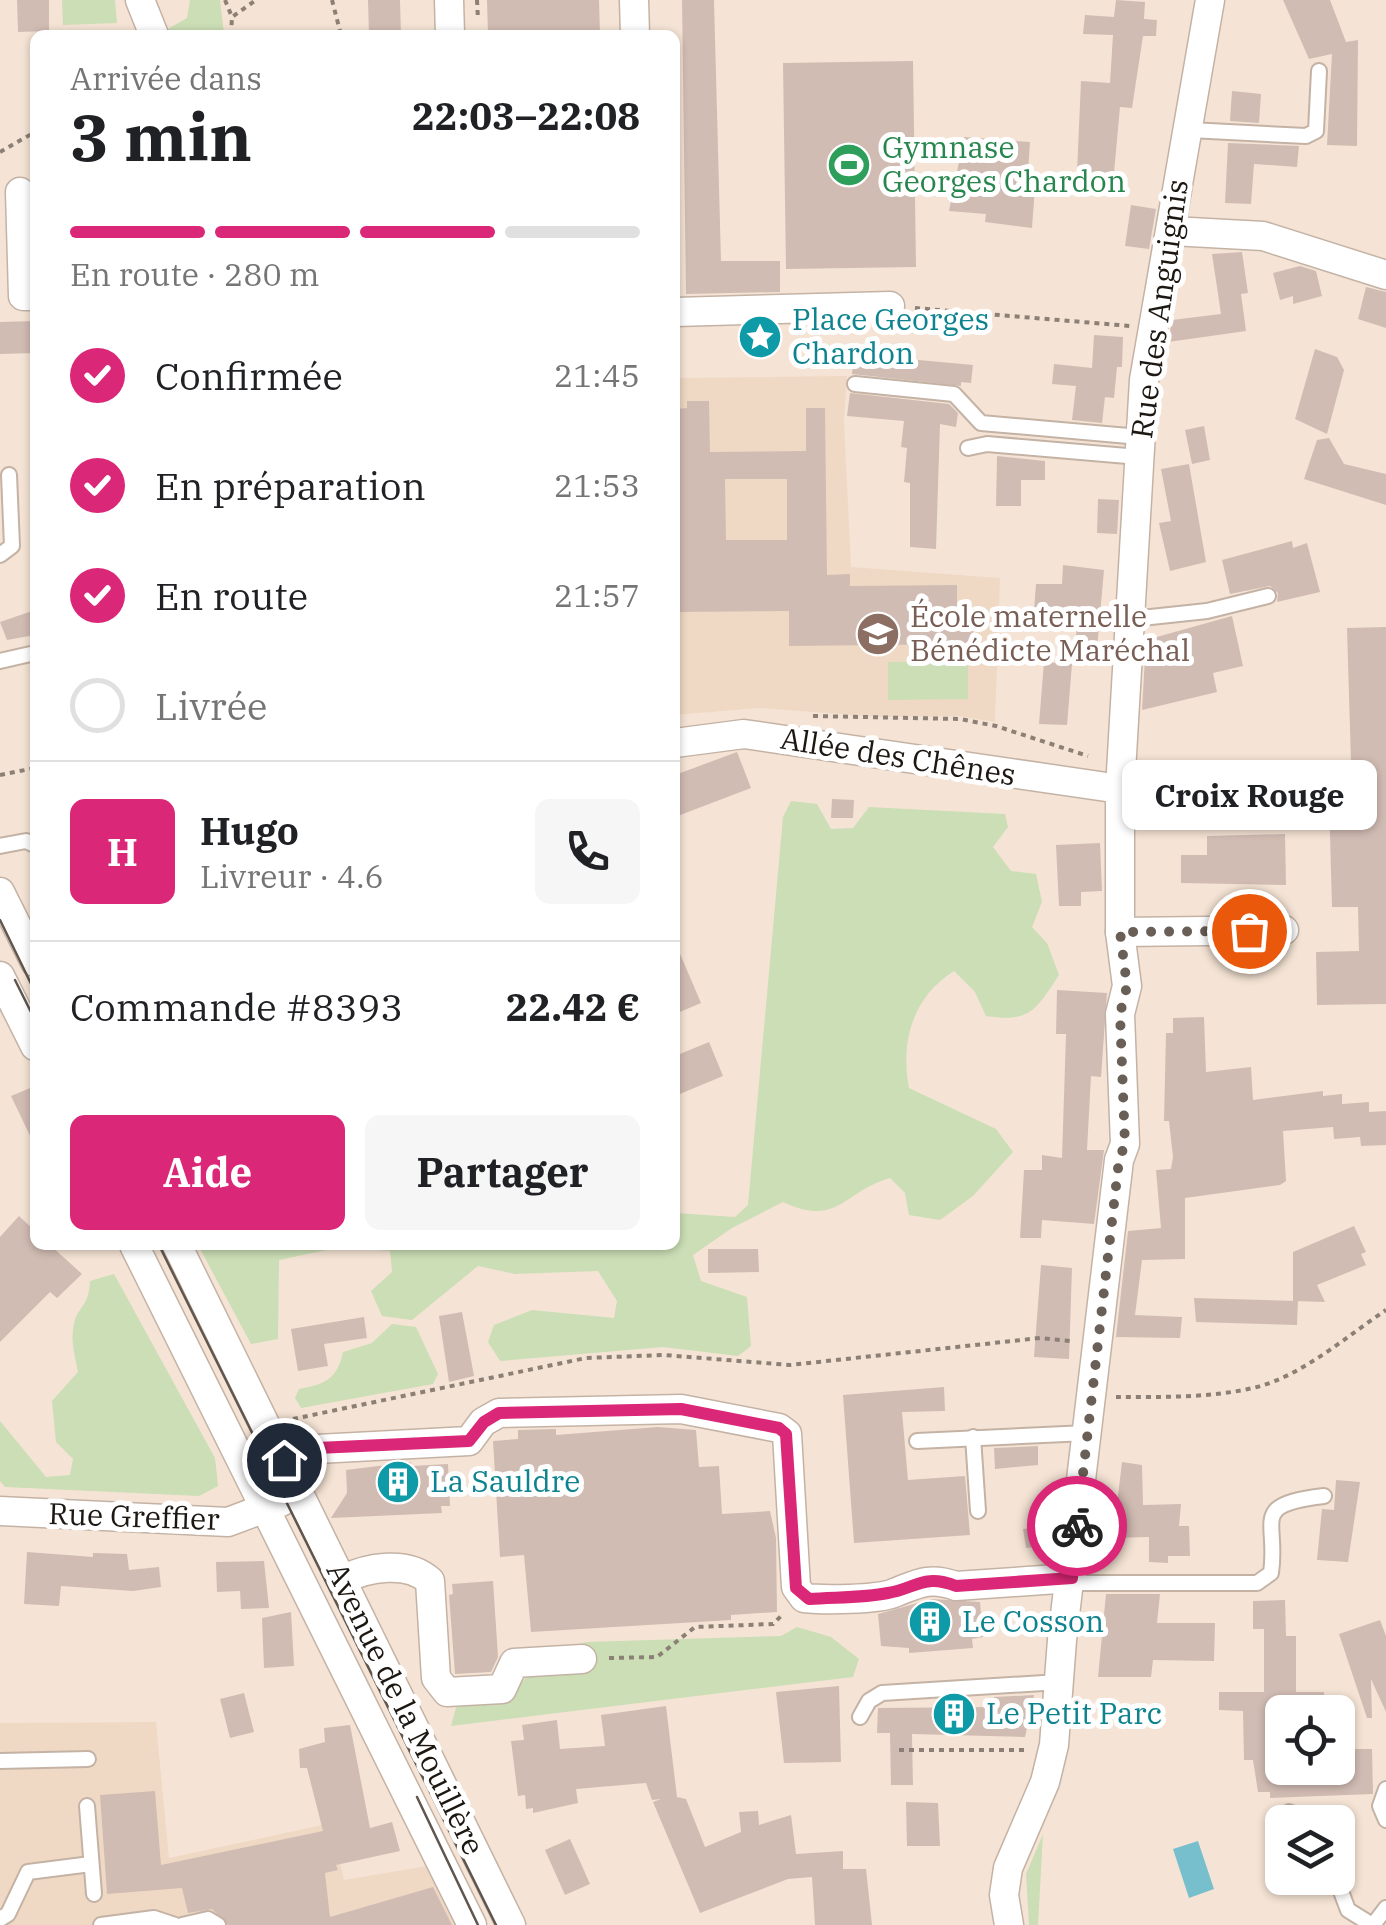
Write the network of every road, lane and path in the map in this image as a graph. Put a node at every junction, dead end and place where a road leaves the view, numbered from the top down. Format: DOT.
graph roads {
  1 [pos="140,0"];
  2 [pos="225,0"];
  3 [pos="256,0"];
  4 [pos="332,0"];
  5 [pos="449,0"];
  6 [pos="634,0"];
  7 [pos="1210,0"];
  8 [pos="232,17"];
  9 [pos="152,30"];
  10 [pos="232,30"];
  11 [pos="340,30"];
  12 [pos="450,30"];
  13 [pos="635,30"];
  14 [pos="1320,71"];
  15 [pos="1190,130"];
  16 [pos="30,135"];
  17 [pos="0,152"];
  18 [pos="18,191"];
  19 [pos="1172,231"];
  20 [pos="1386,275"];
  21 [pos="30,296"];
  22 [pos="890,306"];
  23 [pos="680,312"];
  24 [pos="1144,327"];
  25 [pos="854,384"];
  26 [pos="1140,447"];
  27 [pos="968,448"];
  28 [pos="8,476"];
  29 [pos="0,554"];
  30 [pos="1268,596"];
  31 [pos="1132,619"];
  32 [pos="30,654"];
  33 [pos="0,661"];
  34 [pos="810,716"];
  35 [pos="680,742"];
  36 [pos="1095,758"];
  37 [pos="30,769"];
  38 [pos="0,774"];
  39 [pos="1120,788"];
  40 [pos="30,843"];
  41 [pos="0,846"];
  42 [pos="0,892"];
  43 [pos="1284,930"];
  44 [pos="1120,932"];
  45 [pos="30,952"];
  46 [pos="0,976"];
  47 [pos="30,1036"];
  48 [pos="136,1250"];
  49 [pos="179,1250"];
  50 [pos="1386,1310"];
  51 [pos="1077,1341"];
  52 [pos="1091,1397"];
  53 [pos="289,1420"];
  54 [pos="1088,1432"];
  55 [pos="973,1436"];
  56 [pos="917,1441"];
  57 [pos="284,1460"];
  58 [pos="300,1492"];
  59 [pos="1324,1496"];
  60 [pos="266,1510"];
  61 [pos="0,1511"];
  62 [pos="978,1511"];
  63 [pos="342,1580"];
  64 [pos="1071,1580"];
  65 [pos="799,1595"];
  66 [pos="582,1659"];
  67 [pos="1059,1682"];
  68 [pos="860,1717"];
  69 [pos="899,1750"];
  70 [pos="1038,1750"];
  71 [pos="88,1759"];
  72 [pos="0,1760"];
  73 [pos="1386,1789"];
  74 [pos="87,1806"];
  75 [pos="1386,1820"];
  76 [pos="91,1864"];
  77 [pos="94,1894"];
  78 [pos="1342,1895"];
  79 [pos="1386,1908"];
  80 [pos="0,1919"];
  81 [pos="101,1925"];
  82 [pos="178,1925"];
  83 [pos="218,1925"];
  84 [pos="472,1925"];
  85 [pos="510,1925"];
  86 [pos="1009,1925"];
  87 [pos="1372,1925"];
  1 -- 9 [label="street"];
  2 -- 8 [label="path"];
  3 -- 8 [label="path"];
  4 -- 11 [label="path"];
  5 -- 12 [label="street"];
  6 -- 13 [label="street"];
  7 -- 15 [label="street, Rue des Anguignis"];
  8 -- 10 [label="path"];
  14 -- 15 [label="lane"];
  15 -- 19 [label="street, Rue des Anguignis"];
  16 -- 17 [label="path"];
  18 -- 21 [label="street"];
  19 -- 20 [label="street"];
  19 -- 26 [label="street, Rue des Anguignis"];
  22 -- 23 [label="street"];
  22 -- 24 [label="path"];
  25 -- 26 [label="lane"];
  26 -- 27 [label="lane"];
  26 -- 31 [label="street, Rue des Anguignis"];
  28 -- 29 [label="lane"];
  30 -- 31 [label="lane"];
  31 -- 39 [label="street, Rue des Anguignis"];
  32 -- 33 [label="lane"];
  34 -- 36 [label="path"];
  35 -- 39 [label="street, Allée des Chênes"];
  37 -- 38 [label="path"];
  39 -- 44 [label="street, Rue des Anguignis"];
  40 -- 41 [label="lane"];
  42 -- 45 [label="street"];
  43 -- 44 [label="street"];
  44 -- 52 [label="street, Rue des Anguignis"];
  46 -- 47 [label="street"];
  48 -- 60 [label="street, Avenue de la Mouillère"];
  49 -- 57 [label="street, Avenue de la Mouillère"];
  50 -- 52 [label="path"];
  51 -- 53 [label="path"];
  52 -- 54 [label="street, Rue des Anguignis"];
  54 -- 55 [label="lane"];
  54 -- 64 [label="street, Rue des Anguignis"];
  55 -- 56 [label="lane"];
  55 -- 62 [label="lane"];
  57 -- 58 [label="street, Avenue de la Mouillère"];
  57 -- 65 [label="street"];
  58 -- 60 [label="street"];
  58 -- 63 [label="street, Avenue de la Mouillère"];
  59 -- 64 [label="lane"];
  60 -- 61 [label="street, Rue Greffier"];
  60 -- 84 [label="street, Avenue de la Mouillère"];
  63 -- 66 [label="street"];
  63 -- 85 [label="street, Avenue de la Mouillère"];
  64 -- 65 [label="street"];
  64 -- 67 [label="street, Rue des Anguignis"];
  65 -- 66 [label="path"];
  67 -- 68 [label="lane"];
  67 -- 86 [label="street, Rue des Anguignis"];
  69 -- 70 [label="path"];
  71 -- 72 [label="lane"];
  73 -- 75 [label="lane"];
  74 -- 76 [label="lane"];
  76 -- 77 [label="lane"];
  76 -- 80 [label="lane"];
  78 -- 87 [label="lane"];
  79 -- 87 [label="lane"];
  81 -- 82 [label="lane"];
  82 -- 83 [label="lane"];
}
